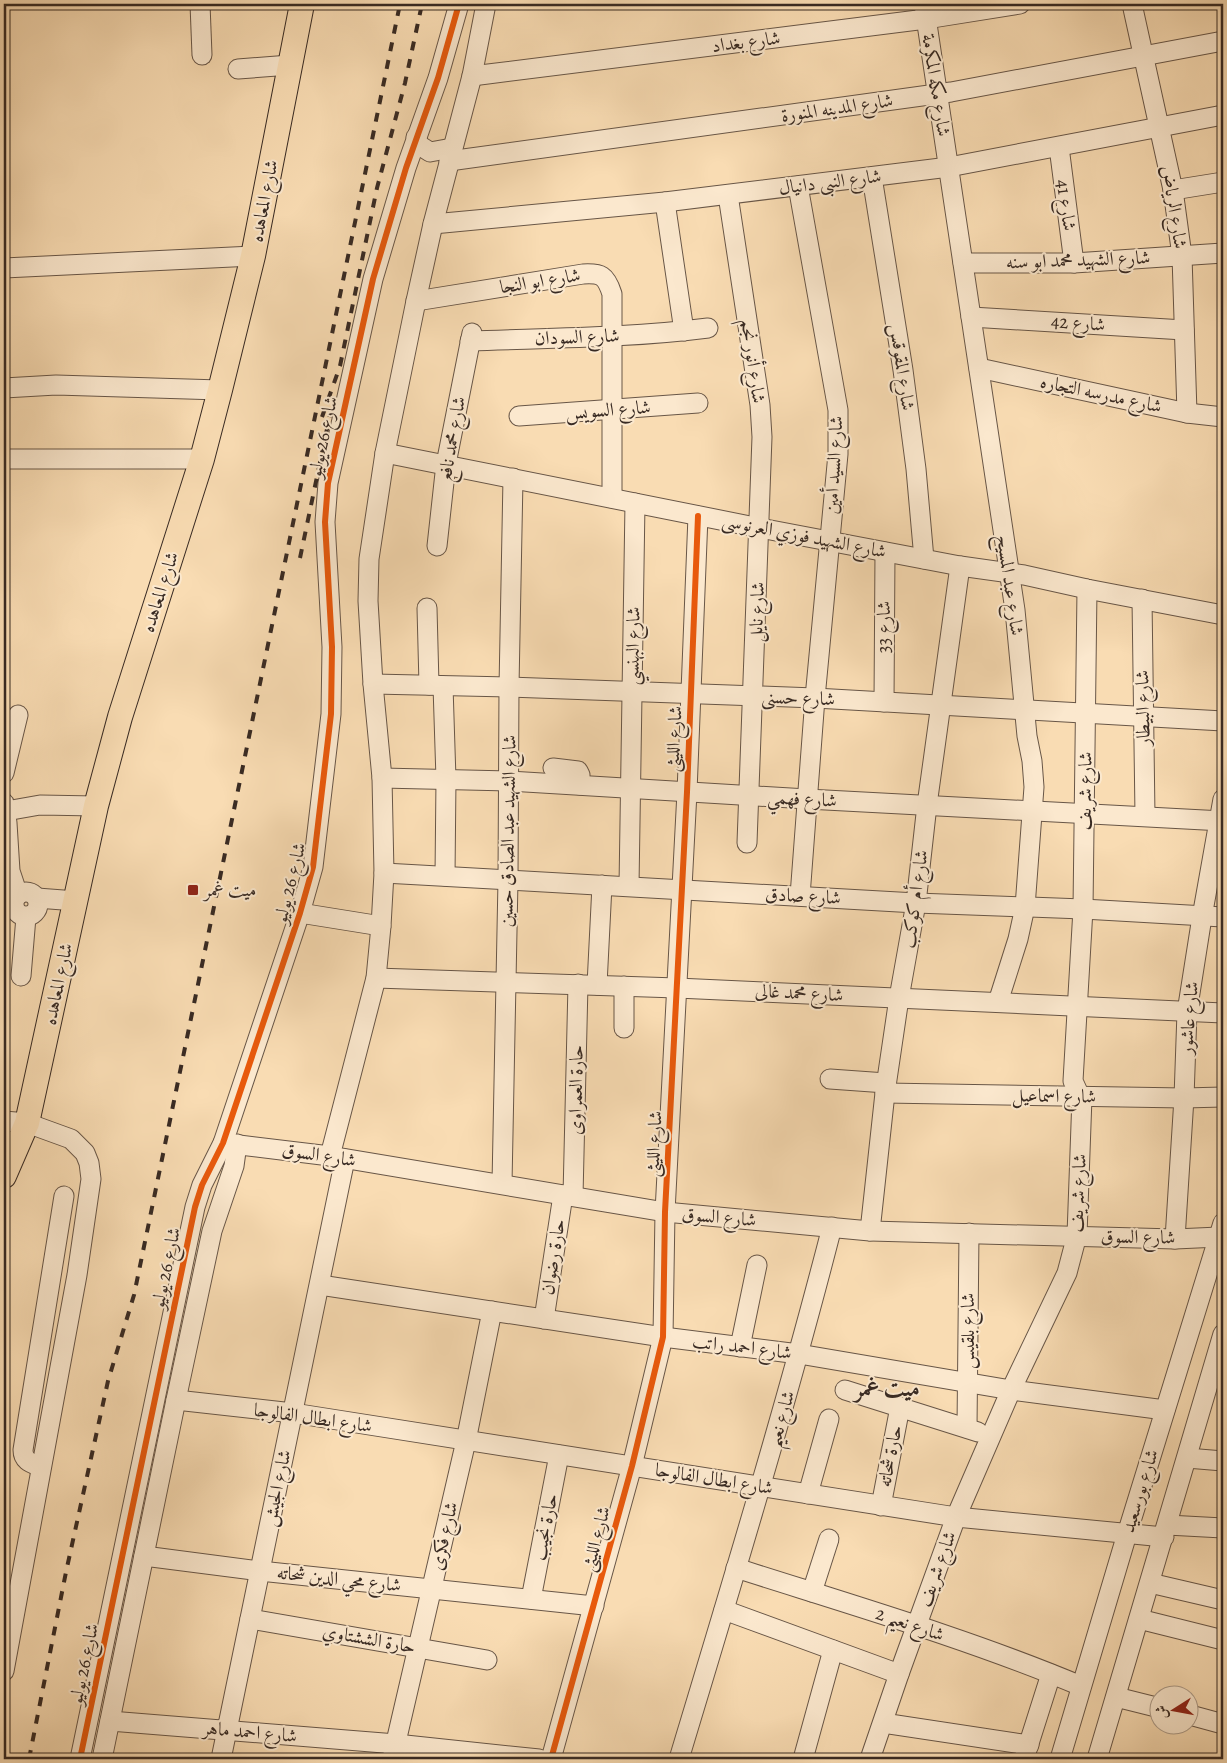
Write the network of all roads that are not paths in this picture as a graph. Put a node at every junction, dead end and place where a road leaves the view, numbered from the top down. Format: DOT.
graph roads {
  1 [pos="200,4"];
  2 [pos="302,4"];
  3 [pos="459,4"];
  4 [pos="490,4"];
  5 [pos="1020,4"];
  6 [pos="1132,4"];
  7 [pos="925,12"];
  8 [pos="1223,41"];
  9 [pos="202,55"];
  10 [pos="1143,55"];
  11 [pos="290,65"];
  12 [pos="238,69"];
  13 [pos="472,76"];
  14 [pos="938,94"];
  15 [pos="1223,115"];
  16 [pos="1159,128"];
  17 [pos="416,137"];
  18 [pos="1058,147"];
  19 [pos="451,155"];
  20 [pos="949,167"];
  21 [pos="872,177"];
  22 [pos="1223,182"];
  23 [pos="798,186"];
  24 [pos="1173,190"];
  25 [pos="728,195"];
  26 [pos="665,202"];
  27 [pos="433,224"];
  28 [pos="1223,253"];
  29 [pos="253,256"];
  30 [pos="1182,256"];
  31 [pos="963,263"];
  32 [pos="1074,263"];
  33 [pos="4,268"];
  34 [pos="416,301"];
  35 [pos="971,316"];
  36 [pos="708,328"];
  37 [pos="1184,330"];
  38 [pos="684,331"];
  39 [pos="612,336"];
  40 [pos="471,337"];
  41 [pos="978,368"];
  42 [pos="4,388"];
  43 [pos="220,390"];
  44 [pos="698,403"];
  45 [pos="612,410"];
  46 [pos="1187,413"];
  47 [pos="519,416"];
  48 [pos="1223,417"];
  49 [pos="385,453"];
  50 [pos="4,459"];
  51 [pos="202,459"];
  52 [pos="446,464"];
  53 [pos="513,478"];
  54 [pos="612,498"];
  55 [pos="635,502"];
  56 [pos="698,516"];
  57 [pos="760,528"];
  58 [pos="830,541"];
  59 [pos="437,546"];
  60 [pos="885,552"];
  61 [pos="924,559"];
  62 [pos="960,566"];
  63 [pos="1009,573"];
  64 [pos="1087,589"];
  65 [pos="1142,599"];
  66 [pos="427,608"];
  67 [pos="1223,615"];
  68 [pos="373,684"];
  69 [pos="436,686"];
  70 [pos="509,687"];
  71 [pos="633,692"];
  72 [pos="691,694"];
  73 [pos="754,696"];
  74 [pos="815,698"];
  75 [pos="884,702"];
  76 [pos="942,705"];
  77 [pos="1024,709"];
  78 [pos="1086,713"];
  79 [pos="18,715"];
  80 [pos="1143,716"];
  81 [pos="1223,721"];
  82 [pos="552,768"];
  83 [pos="4,773"];
  84 [pos="382,778"];
  85 [pos="446,779"];
  86 [pos="509,781"];
  87 [pos="580,785"];
  88 [pos="632,789"];
  89 [pos="687,792"];
  90 [pos="749,796"];
  91 [pos="807,799"];
  92 [pos="1223,799"];
  93 [pos="926,805"];
  94 [pos="96,806"];
  95 [pos="5,807"];
  96 [pos="1032,810"];
  97 [pos="1085,813"];
  98 [pos="1145,816"];
  99 [pos="1221,820"];
  100 [pos="747,843"];
  101 [pos="384,873"];
  102 [pos="445,876"];
  103 [pos="508,880"];
  104 [pos="602,885"];
  105 [pos="628,886"];
  106 [pos="681,890"];
  107 [pos="18,895"];
  108 [pos="800,896"];
  109 [pos="37,898"];
  110 [pos="76,901"];
  111 [pos="916,903"];
  112 [pos="1025,907"];
  113 [pos="1082,909"];
  114 [pos="300,913"];
  115 [pos="26,917"];
  116 [pos="1202,917"];
  117 [pos="1223,917"];
  118 [pos="381,926"];
  119 [pos="21,976"];
  120 [pos="376,978"];
  121 [pos="505,982"];
  122 [pos="587,985"];
  123 [pos="624,986"];
  124 [pos="677,988"];
  125 [pos="898,998"];
  126 [pos="998,1002"];
  127 [pos="1077,1006"];
  128 [pos="1187,1012"];
  129 [pos="1223,1013"];
  130 [pos="624,1028"];
  131 [pos="830,1078"];
  132 [pos="886,1088"];
  133 [pos="1082,1097"];
  134 [pos="1223,1097"];
  135 [pos="1184,1098"];
  136 [pos="4,1121"];
  137 [pos="27,1123"];
  138 [pos="230,1143"];
  139 [pos="338,1158"];
  140 [pos="4,1176"];
  141 [pos="502,1184"];
  142 [pos="568,1195"];
  143 [pos="64,1196"];
  144 [pos="665,1212"];
  145 [pos="832,1228"];
  146 [pos="1221,1230"];
  147 [pos="870,1231"];
  148 [pos="969,1233"];
  149 [pos="1078,1235"];
  150 [pos="1174,1238"];
  151 [pos="757,1265"];
  152 [pos="52,1271"];
  153 [pos="77,1275"];
  154 [pos="320,1285"];
  155 [pos="492,1311"];
  156 [pos="544,1319"];
  157 [pos="1223,1334"];
  158 [pos="663,1337"];
  159 [pos="740,1347"];
  160 [pos="799,1354"];
  161 [pos="968,1383"];
  162 [pos="845,1390"];
  163 [pos="1011,1390"];
  164 [pos="176,1400"];
  165 [pos="900,1407"];
  166 [pos="1165,1410"];
  167 [pos="293,1413"];
  168 [pos="829,1419"];
  169 [pos="967,1428"];
  170 [pos="991,1436"];
  171 [pos="466,1440"];
  172 [pos="559,1455"];
  173 [pos="1187,1458"];
  174 [pos="1223,1461"];
  175 [pos="41,1466"];
  176 [pos="632,1466"];
  177 [pos="761,1487"];
  178 [pos="808,1494"];
  179 [pos="881,1506"];
  180 [pos="956,1518"];
  181 [pos="1223,1528"];
  182 [pos="1166,1531"];
  183 [pos="1127,1534"];
  184 [pos="829,1539"];
  185 [pos="144,1556"];
  186 [pos="736,1568"];
  187 [pos="260,1571"];
  188 [pos="1150,1583"];
  189 [pos="432,1589"];
  190 [pos="812,1592"];
  191 [pos="531,1599"];
  192 [pos="1223,1600"];
  193 [pos="594,1606"];
  194 [pos="724,1610"];
  195 [pos="250,1619"];
  196 [pos="1139,1619"];
  197 [pos="917,1626"];
  198 [pos="1223,1640"];
  199 [pos="418,1648"];
  200 [pos="833,1650"];
  201 [pos="487,1660"];
  202 [pos="4,1671"];
  203 [pos="899,1674"];
  204 [pos="1051,1674"];
  205 [pos="1081,1686"];
  206 [pos="1116,1697"];
  207 [pos="1150,1706"];
  208 [pos="1200,1718"];
  209 [pos="110,1721"];
  210 [pos="883,1723"];
  211 [pos="1223,1724"];
  212 [pos="228,1730"];
  213 [pos="394,1751"];
  214 [pos="1026,1752"];
  215 [pos="80,1759"];
  216 [pos="102,1759"];
  217 [pos="221,1759"];
  218 [pos="540,1759"];
  219 [pos="551,1759"];
  220 [pos="678,1759"];
  221 [pos="802,1759"];
  222 [pos="870,1759"];
  223 [pos="1060,1759"];
  224 [pos="1097,1759"];
  1 -- 9 [label="street"];
  2 -- 11 [label="main road, شارع المعاهده"];
  3 -- 17 [label="street, شارع 26 يوليو"];
  4 -- 13 [label="street"];
  5 -- 7 [label="street, شارع بغداد"];
  6 -- 10 [label="street, شارع الرياض"];
  7 -- 13 [label="street, شارع بغداد"];
  7 -- 14 [label="street, شارع مكه المكرمة"];
  8 -- 10 [label="street, شارع المدينه المنورة"];
  10 -- 14 [label="street, شارع المدينه المنورة"];
  10 -- 16 [label="street, شارع الرياض"];
  11 -- 12 [label="street"];
  11 -- 29 [label="main road, شارع المعاهده"];
  13 -- 19 [label="street"];
  14 -- 19 [label="street, شارع المدينه المنورة"];
  14 -- 20 [label="street, شارع مكه المكرمة"];
  15 -- 16 [label="street, شارع النبى دانيال"];
  16 -- 18 [label="street, شارع النبى دانيال"];
  16 -- 24 [label="street, شارع الرياض"];
  17 -- 19 [label="street, شارع المدينه المنورة"];
  17 -- 114 [label="street, شارع 26 يوليو"];
  18 -- 20 [label="street, شارع النبى دانيال"];
  18 -- 32 [label="street, شارع 41"];
  19 -- 27 [label="street"];
  20 -- 21 [label="street, شارع النبى دانيال"];
  20 -- 31 [label="street, شارع عبد المسيح"];
  21 -- 23 [label="street, شارع النبى دانيال"];
  21 -- 61 [label="street, شارع المقوقس"];
  22 -- 24 [label="street"];
  23 -- 25 [label="street, شارع النبى دانيال"];
  23 -- 58 [label="street, شارع السيد أمين"];
  24 -- 30 [label="street, شارع الرياض"];
  25 -- 26 [label="street, شارع النبى دانيال"];
  25 -- 57 [label="street, شارع أنور نجم"];
  26 -- 27 [label="street, شارع النبى دانيال"];
  26 -- 38 [label="street"];
  27 -- 34 [label="street"];
  28 -- 30 [label="street, شارع الشهيد محمد ابو سنه"];
  29 -- 33 [label="street"];
  29 -- 43 [label="main road, شارع المعاهده"];
  30 -- 32 [label="street, شارع الشهيد محمد ابو سنه"];
  30 -- 37 [label="street, شارع الرياض"];
  31 -- 32 [label="street, شارع الشهيد محمد ابو سنه"];
  31 -- 35 [label="street, شارع عبد المسيح"];
  34 -- 39 [label="street, شارع ابو النجا"];
  34 -- 49 [label="street"];
  35 -- 37 [label="street, شارع 42"];
  35 -- 41 [label="street, شارع عبد المسيح"];
  36 -- 38 [label="street, شارع السودان"];
  37 -- 46 [label="street, شارع الرياض"];
  38 -- 39 [label="street, شارع السودان"];
  39 -- 40 [label="street, شارع السودان"];
  39 -- 45 [label="street, شارع ابو النجا"];
  40 -- 52 [label="street, شارع محمد نافع"];
  41 -- 46 [label="street, شارع مدرسه التجاره"];
  41 -- 63 [label="street, شارع عبد المسيح"];
  42 -- 43 [label="street"];
  43 -- 51 [label="main road, شارع المعاهده"];
  44 -- 45 [label="street, شارع السويس"];
  45 -- 47 [label="street, شارع السويس"];
  45 -- 54 [label="street, شارع ابو النجا"];
  46 -- 48 [label="street, شارع مدرسه التجاره"];
  49 -- 52 [label="street, شارع الشهيد فوزي العرنوسى"];
  49 -- 68 [label="street"];
  50 -- 51 [label="street"];
  51 -- 94 [label="main road, شارع المعاهده"];
  52 -- 53 [label="street, شارع الشهيد فوزي العرنوسى"];
  52 -- 59 [label="street, شارع محمد نافع"];
  53 -- 54 [label="street, شارع الشهيد فوزي العرنوسى"];
  53 -- 70 [label="street, شارع الشهيد عبد الصادق حسين"];
  54 -- 55 [label="street, شارع الشهيد فوزي العرنوسى"];
  55 -- 56 [label="street, شارع الشهيد فوزي العرنوسى"];
  55 -- 71 [label="street, شارع البهنسي"];
  56 -- 57 [label="street, شارع الشهيد فوزي العرنوسى"];
  56 -- 72 [label="street, شارع الليثى"];
  57 -- 58 [label="street, شارع الشهيد فوزي العرنوسى"];
  57 -- 73 [label="street, شارع نايل"];
  58 -- 60 [label="street, شارع الشهيد فوزي العرنوسى"];
  58 -- 74 [label="street, شارع السيد أمين"];
  60 -- 61 [label="street, شارع الشهيد فوزي العرنوسى"];
  60 -- 75 [label="street, شارع 33"];
  61 -- 62 [label="street, شارع الشهيد فوزي العرنوسى"];
  62 -- 63 [label="street, شارع الشهيد فوزي العرنوسى"];
  62 -- 76 [label="street, شارع أم كوكب"];
  63 -- 64 [label="street, شارع الشهيد فوزي العرنوسى"];
  63 -- 77 [label="street, شارع عبد المسيح"];
  64 -- 65 [label="street, شارع الشهيد فوزي العرنوسى"];
  64 -- 78 [label="street, شارع شريف"];
  65 -- 67 [label="street, شارع الشهيد فوزي العرنوسى"];
  65 -- 80 [label="street, شارع البيطار"];
  66 -- 69 [label="street"];
  68 -- 69 [label="street, شارع حسنى"];
  68 -- 84 [label="street"];
  69 -- 70 [label="street, شارع حسنى"];
  69 -- 85 [label="street"];
  70 -- 71 [label="street, شارع حسنى"];
  70 -- 86 [label="street, شارع الشهيد عبد الصادق حسين"];
  71 -- 72 [label="street, شارع حسنى"];
  71 -- 88 [label="street, شارع البهنسي"];
  72 -- 73 [label="street, شارع حسنى"];
  72 -- 89 [label="street, شارع الليثى"];
  73 -- 74 [label="street, شارع حسنى"];
  73 -- 90 [label="street, شارع نايل"];
  74 -- 75 [label="street, شارع حسنى"];
  74 -- 91 [label="street, شارع السيد أمين"];
  75 -- 76 [label="street, شارع حسنى"];
  76 -- 77 [label="street, شارع حسنى"];
  76 -- 93 [label="street, شارع أم كوكب"];
  77 -- 78 [label="street, شارع حسنى"];
  77 -- 96 [label="street, شارع عبد المسيح"];
  78 -- 80 [label="street, شارع حسنى"];
  78 -- 97 [label="street, شارع شريف"];
  79 -- 83 [label="street"];
  80 -- 81 [label="street, شارع حسنى"];
  80 -- 98 [label="street, شارع البيطار"];
  82 -- 87 [label="street"];
  84 -- 85 [label="street, شارع فهمي"];
  84 -- 101 [label="street"];
  85 -- 86 [label="street, شارع فهمي"];
  85 -- 102 [label="street"];
  86 -- 87 [label="street, شارع فهمي"];
  86 -- 103 [label="street, شارع الشهيد عبد الصادق حسين"];
  87 -- 88 [label="street, شارع فهمي"];
  88 -- 89 [label="street, شارع فهمي"];
  88 -- 105 [label="street, شارع البهنسي"];
  89 -- 90 [label="street, شارع فهمي"];
  89 -- 106 [label="street, شارع الليثى"];
  90 -- 91 [label="street, شارع فهمي"];
  90 -- 100 [label="street, شارع نايل"];
  91 -- 93 [label="street, شارع فهمي"];
  91 -- 108 [label="street, شارع السيد أمين"];
  92 -- 99 [label="street, شارع عاشور"];
  93 -- 96 [label="street, شارع فهمي"];
  93 -- 111 [label="street, شارع أم كوكب"];
  94 -- 95 [label="street"];
  94 -- 110 [label="main road, شارع المعاهده"];
  95 -- 107 [label="street"];
  96 -- 97 [label="street, شارع فهمي"];
  96 -- 112 [label="street, شارع عبد المسيح"];
  97 -- 98 [label="street, شارع فهمي"];
  97 -- 113 [label="street, شارع شريف"];
  98 -- 99 [label="street, شارع فهمي"];
  99 -- 116 [label="street, شارع عاشور"];
  101 -- 102 [label="street, شارع صادق"];
  101 -- 118 [label="street"];
  102 -- 103 [label="street, شارع صادق"];
  103 -- 104 [label="street, شارع صادق"];
  103 -- 121 [label="street, شارع الشهيد عبد الصادق حسين"];
  104 -- 105 [label="street, شارع صادق"];
  104 -- 122 [label="street, حارة العمراوى"];
  105 -- 106 [label="street, شارع صادق"];
  106 -- 108 [label="street, شارع صادق"];
  106 -- 124 [label="street, شارع الليثى"];
  107 -- 109 [label="street"];
  107 -- 115 [label="street"];
  108 -- 111 [label="street, شارع صادق"];
  109 -- 110 [label="street"];
  109 -- 115 [label="street"];
  110 -- 137 [label="main road, شارع المعاهده"];
  111 -- 112 [label="street, شارع صادق"];
  111 -- 125 [label="street, شارع أم كوكب"];
  112 -- 113 [label="street, شارع صادق"];
  112 -- 126 [label="street, شارع عبد المسيح"];
  113 -- 116 [label="street, شارع صادق"];
  113 -- 127 [label="street, شارع شريف"];
  114 -- 118 [label="street"];
  114 -- 138 [label="street, شارع 26 يوليو"];
  115 -- 119 [label="street"];
  116 -- 117 [label="street, شارع صادق"];
  116 -- 128 [label="street, شارع عاشور"];
  118 -- 120 [label="street"];
  120 -- 121 [label="street, شارع محمد غالى"];
  120 -- 139 [label="street"];
  121 -- 122 [label="street, شارع محمد غالى"];
  121 -- 141 [label="street, شارع الشهيد عبد الصادق حسين"];
  122 -- 123 [label="street, شارع محمد غالى"];
  122 -- 142 [label="street, حارة العمراوى"];
  123 -- 124 [label="street, شارع محمد غالى"];
  123 -- 130 [label="street"];
  124 -- 125 [label="street, شارع محمد غالى"];
  124 -- 144 [label="street, شارع الليثى"];
  125 -- 126 [label="street, شارع محمد غالى"];
  125 -- 132 [label="street, شارع أم كوكب"];
  126 -- 127 [label="street, شارع محمد غالى"];
  127 -- 128 [label="street, شارع محمد غالى"];
  127 -- 133 [label="street, شارع شريف"];
  128 -- 129 [label="street, شارع محمد غالى"];
  128 -- 135 [label="street, شارع عاشور"];
  131 -- 132 [label="street, شارع اسماعيل"];
  132 -- 133 [label="street, شارع اسماعيل"];
  132 -- 147 [label="street, شارع أم كوكب"];
  133 -- 135 [label="street, شارع اسماعيل"];
  133 -- 149 [label="street, شارع شريف"];
  134 -- 135 [label="street, شارع اسماعيل"];
  135 -- 150 [label="street, شارع عاشور"];
  136 -- 137 [label="street"];
  137 -- 140 [label="main road, شارع المعاهده"];
  137 -- 153 [label="street"];
  138 -- 139 [label="street, شارع السوق"];
  138 -- 164 [label="street, شارع 26 يوليو"];
  138 -- 215 [label="street, شارع 26 يوليو"];
  139 -- 141 [label="street, شارع السوق"];
  139 -- 154 [label="street, شارع الجيش"];
  141 -- 142 [label="street, شارع السوق"];
  142 -- 144 [label="street, شارع السوق"];
  142 -- 156 [label="street, حارة رضوان"];
  143 -- 152 [label="street"];
  144 -- 145 [label="street, شارع السوق"];
  144 -- 158 [label="street, شارع الليثى"];
  145 -- 147 [label="street, شارع السوق"];
  145 -- 160 [label="street, شارع نعيم"];
  146 -- 150 [label="street, شارع السوق"];
  146 -- 166 [label="street, شارع بورسعيد"];
  147 -- 148 [label="street, شارع السوق"];
  148 -- 149 [label="street, شارع السوق"];
  148 -- 161 [label="street, شارع بلقيس"];
  149 -- 150 [label="street, شارع السوق"];
  149 -- 163 [label="street, شارع شريف"];
  151 -- 159 [label="street"];
  152 -- 153 [label="street"];
  152 -- 175 [label="street"];
  153 -- 175 [label="street"];
  154 -- 155 [label="street, شارع احمد راتب"];
  154 -- 167 [label="street, شارع الجيش"];
  155 -- 156 [label="street, شارع احمد راتب"];
  155 -- 171 [label="street, شارع فكرى"];
  156 -- 158 [label="street, شارع احمد راتب"];
  157 -- 173 [label="street, شارع بورسعيد"];
  158 -- 159 [label="street, شارع احمد راتب"];
  158 -- 176 [label="street, شارع الليثى"];
  159 -- 160 [label="street, شارع احمد راتب"];
  160 -- 161 [label="street, شارع احمد راتب"];
  160 -- 177 [label="street, شارع نعيم"];
  161 -- 163 [label="street, شارع احمد راتب"];
  161 -- 169 [label="street, شارع بلقيس"];
  162 -- 165 [label="street"];
  163 -- 166 [label="street, شارع احمد راتب"];
  163 -- 170 [label="street, شارع شريف"];
  164 -- 167 [label="street, شارع ابطال الفالوجا"];
  164 -- 185 [label="street, شارع 26 يوليو"];
  165 -- 169 [label="street"];
  165 -- 179 [label="street, حارة شحاته"];
  166 -- 183 [label="street, شارع بورسعيد"];
  167 -- 171 [label="street, شارع ابطال الفالوجا"];
  167 -- 187 [label="street, شارع الجيش"];
  168 -- 178 [label="street"];
  169 -- 170 [label="street"];
  170 -- 180 [label="street, شارع شريف"];
  171 -- 172 [label="street, شارع ابطال الفالوجا"];
  171 -- 189 [label="street, شارع فكرى"];
  172 -- 176 [label="street, شارع ابطال الفالوجا"];
  172 -- 191 [label="street, حارة نجيب"];
  173 -- 174 [label="street"];
  173 -- 182 [label="street, شارع بورسعيد"];
  175 -- 202 [label="street"];
  176 -- 177 [label="street, شارع ابطال الفالوجا"];
  176 -- 193 [label="street, شارع الليثى"];
  177 -- 178 [label="street, شارع ابطال الفالوجا"];
  177 -- 186 [label="street, شارع نعيم"];
  178 -- 179 [label="street, شارع ابطال الفالوجا"];
  179 -- 180 [label="street, شارع ابطال الفالوجا"];
  180 -- 183 [label="street, شارع ابطال الفالوجا"];
  180 -- 197 [label="street, شارع شريف"];
  181 -- 182 [label="street, شارع ابطال الفالوجا"];
  182 -- 183 [label="street, شارع ابطال الفالوجا"];
  182 -- 188 [label="street, شارع بورسعيد"];
  183 -- 205 [label="street, شارع بورسعيد"];
  184 -- 190 [label="street"];
  185 -- 187 [label="street, شارع محي الدين شحاته"];
  185 -- 209 [label="street, شارع 26 يوليو"];
  186 -- 190 [label="street, شارع نعيم 2"];
  186 -- 194 [label="street, شارع نعيم"];
  187 -- 189 [label="street, شارع محي الدين شحاته"];
  187 -- 195 [label="street, شارع الجيش"];
  188 -- 192 [label="street"];
  188 -- 196 [label="street, شارع بورسعيد"];
  189 -- 191 [label="street, شارع محي الدين شحاته"];
  189 -- 199 [label="street, شارع فكرى"];
  190 -- 197 [label="street, شارع نعيم 2"];
  191 -- 193 [label="street, شارع محي الدين شحاته"];
  193 -- 219 [label="street, شارع الليثى"];
  194 -- 200 [label="street"];
  194 -- 220 [label="street, شارع نعيم"];
  195 -- 199 [label="street, حارة الششتاوي"];
  195 -- 212 [label="street, شارع الجيش"];
  196 -- 198 [label="street"];
  196 -- 206 [label="street, شارع بورسعيد"];
  197 -- 203 [label="street, شارع شريف"];
  197 -- 204 [label="street, شارع نعيم 2"];
  199 -- 201 [label="street, حارة الششتاوي"];
  199 -- 213 [label="street, شارع فكرى"];
  200 -- 203 [label="street"];
  200 -- 221 [label="street"];
  203 -- 210 [label="street, شارع شريف"];
  204 -- 205 [label="street, شارع نعيم 2"];
  204 -- 214 [label="street"];
  205 -- 223 [label="street, شارع بورسعيد"];
  206 -- 207 [label="street"];
  206 -- 224 [label="street, شارع بورسعيد"];
  208 -- 211 [label="street"];
  209 -- 212 [label="street, شارع احمد ماهر"];
  209 -- 216 [label="street, شارع 26 يوليو"];
  210 -- 214 [label="street"];
  210 -- 222 [label="street, شارع شريف"];
  212 -- 213 [label="street, شارع احمد ماهر"];
  212 -- 217 [label="street, شارع الجيش"];
  213 -- 218 [label="street, شارع احمد ماهر"];
}
